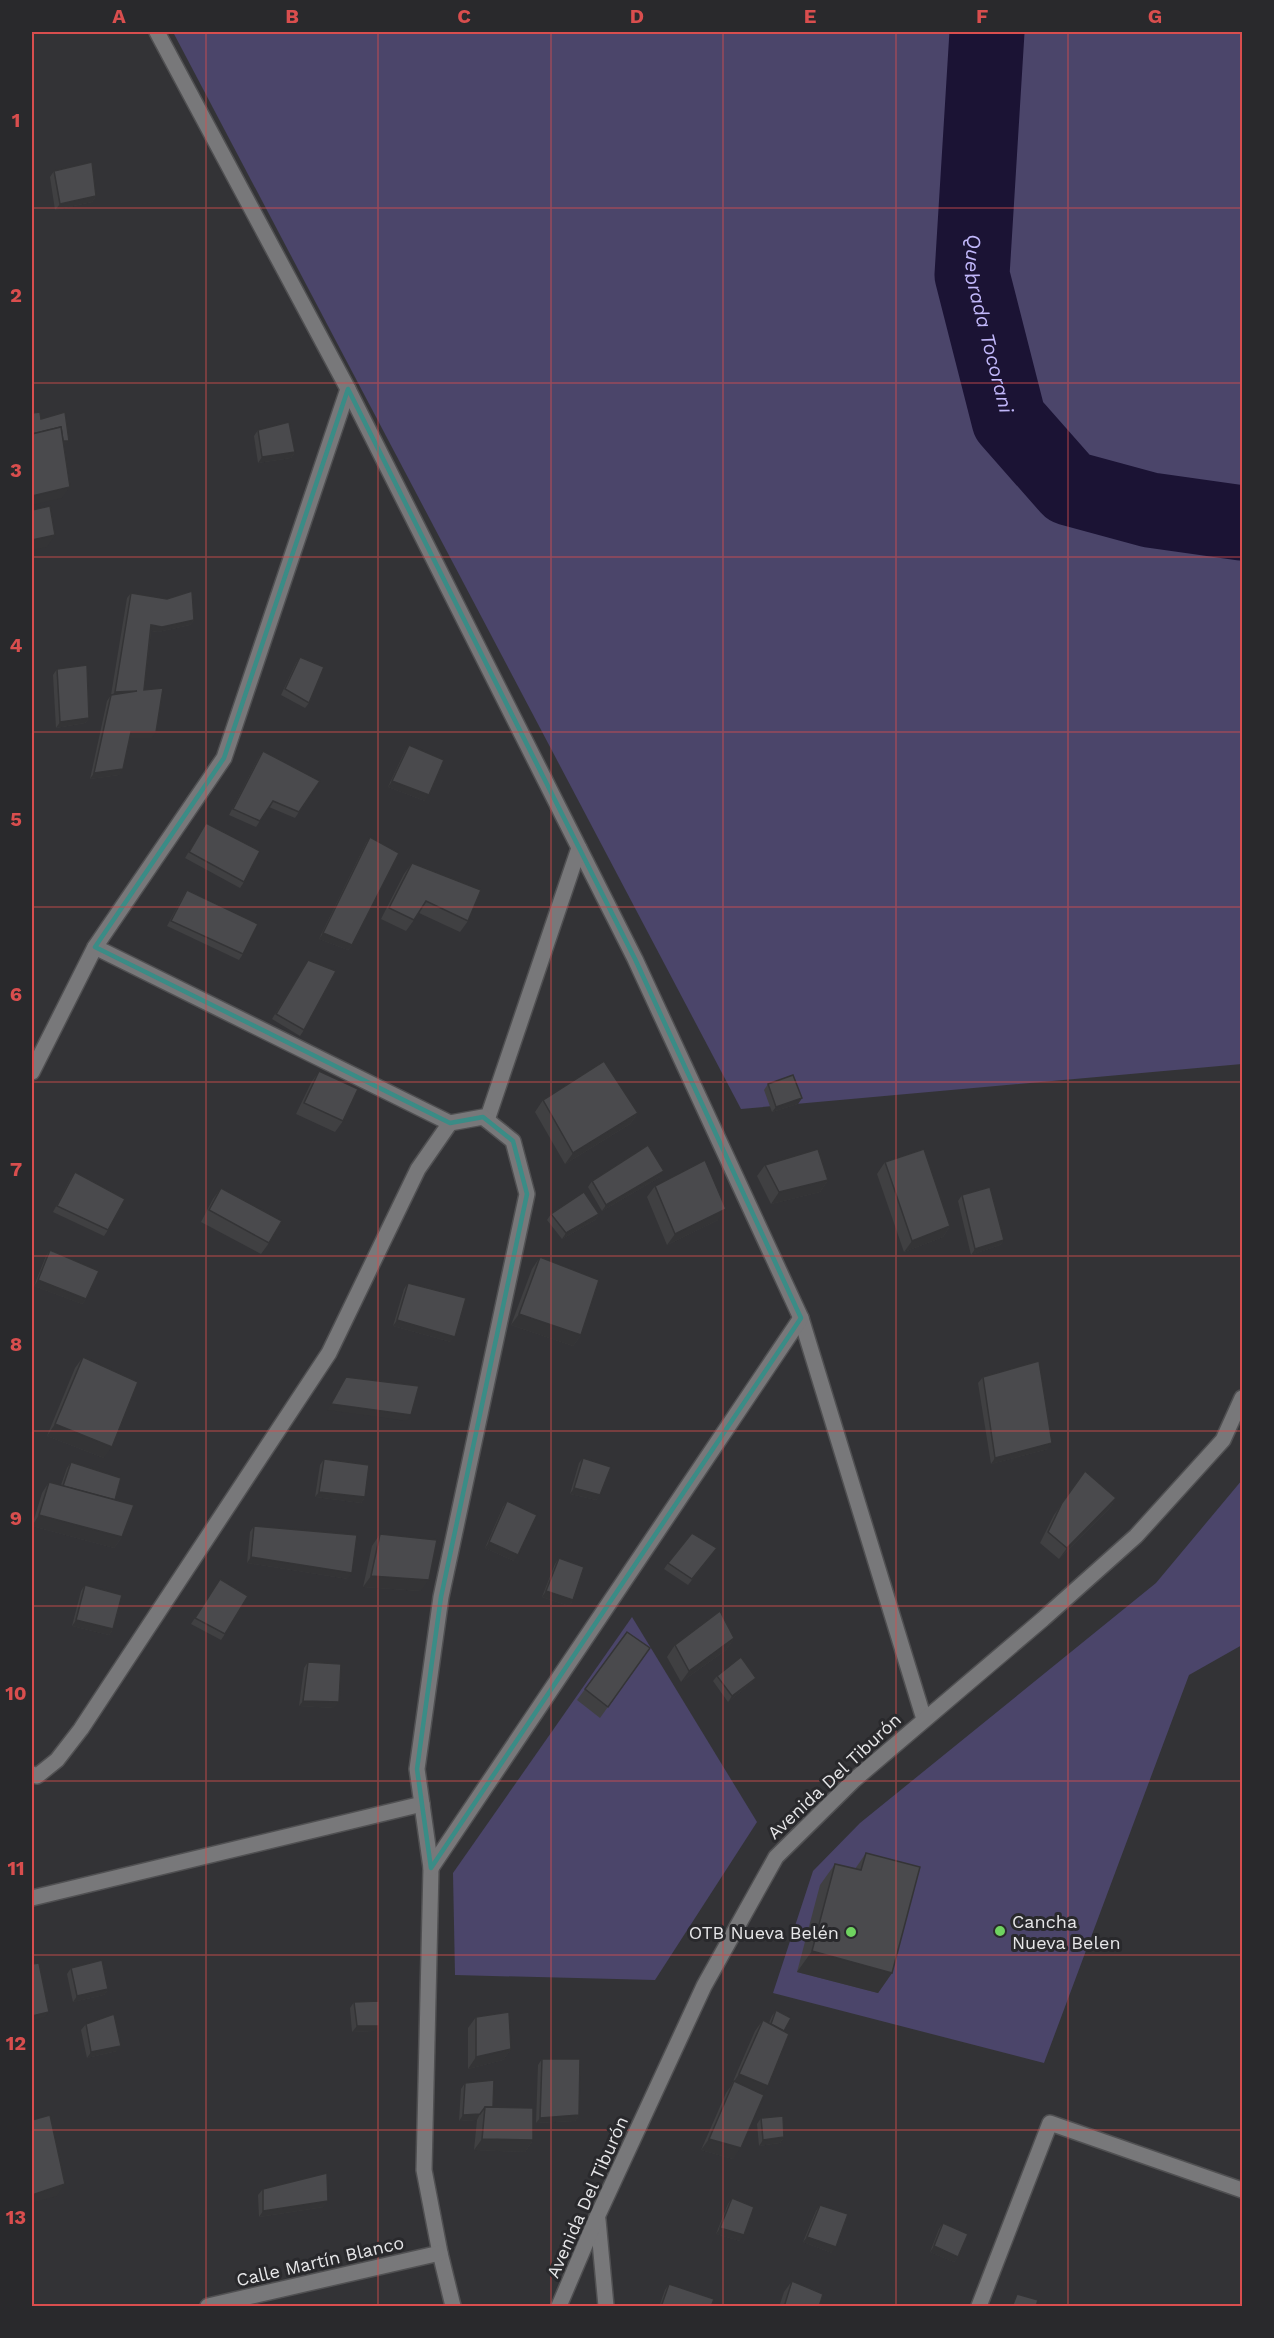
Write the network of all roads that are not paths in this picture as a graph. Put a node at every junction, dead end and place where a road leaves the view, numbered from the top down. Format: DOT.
graph roads {
  1 [pos="157,32"];
  2 [pos="348,389"];
  3 [pos="579,848"];
  4 [pos="95,947"];
  5 [pos="32,1072"];
  6 [pos="487,1120"];
  7 [pos="450,1123"];
  8 [pos="801,1317"];
  9 [pos="1242,1398"];
  10 [pos="924,1719"];
  11 [pos="32,1774"];
  12 [pos="422,1804"];
  13 [pos="431,1868"];
  14 [pos="32,1898"];
  15 [pos="1242,2190"];
  16 [pos="597,2217"];
  17 [pos="440,2253"];
  18 [pos="208,2307"];
  19 [pos="453,2307"];
  20 [pos="559,2307"];
  21 [pos="606,2307"];
  22 [pos="979,2307"];
  1 -- 2 [label="street"];
  2 -- 3 [label="street"];
  2 -- 4 [label="street"];
  3 -- 6 [label="street"];
  3 -- 8 [label="street"];
  4 -- 5 [label="street"];
  4 -- 7 [label="street"];
  6 -- 7 [label="street"];
  6 -- 12 [label="street"];
  7 -- 11 [label="street"];
  8 -- 10 [label="street"];
  8 -- 13 [label="street"];
  9 -- 10 [label="street, Avenida Del Tiburón"];
  10 -- 16 [label="street, Avenida Del Tiburón"];
  12 -- 13 [label="street"];
  12 -- 14 [label="street"];
  13 -- 17 [label="street"];
  15 -- 22 [label="street"];
  16 -- 20 [label="street, Avenida Del Tiburón"];
  16 -- 21 [label="street"];
  17 -- 18 [label="street, Calle Martín Blanco"];
  17 -- 19 [label="street"];
}
